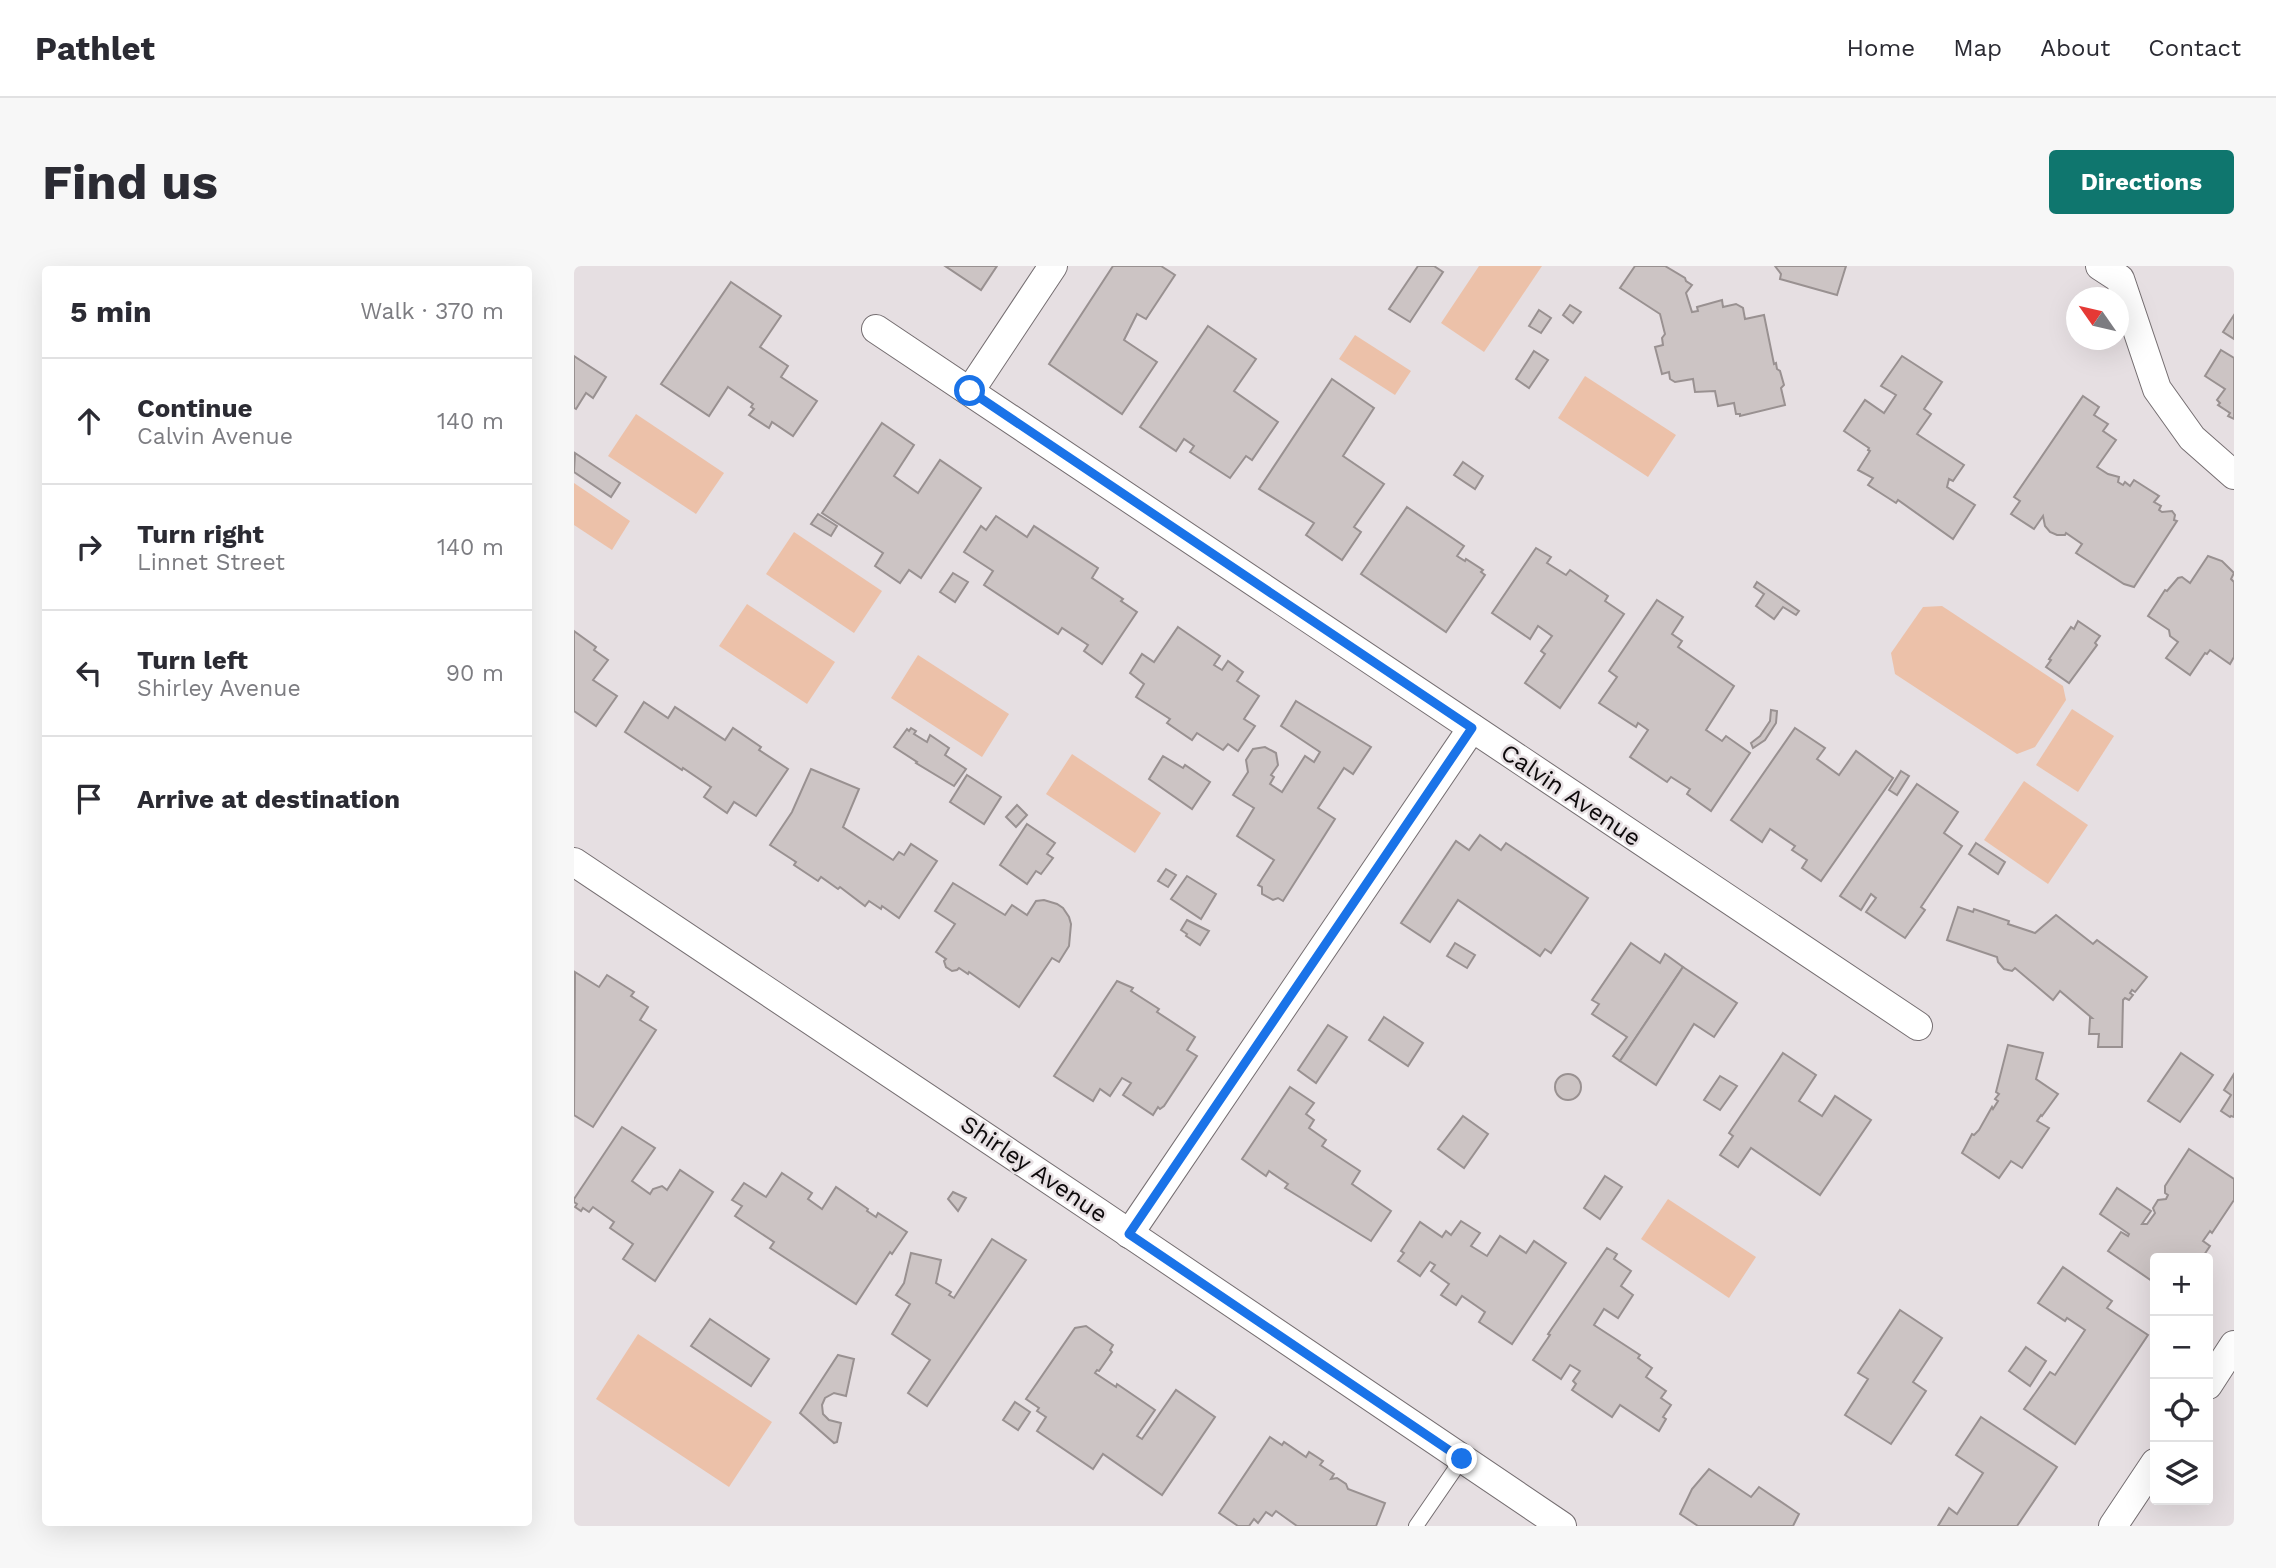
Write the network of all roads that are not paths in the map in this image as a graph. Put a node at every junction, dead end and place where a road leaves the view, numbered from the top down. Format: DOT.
graph roads {
  1 [pos="1053,266"];
  2 [pos="2116,270"];
  3 [pos="876,329"];
  4 [pos="970,391"];
  5 [pos="2234,475"];
  6 [pos="1472,728"];
  7 [pos="574,862"];
  8 [pos="1918,1026"];
  9 [pos="1129,1234"];
  10 [pos="2234,1345"];
  11 [pos="2212,1379"];
  12 [pos="1462,1459"];
  13 [pos="2150,1470"];
  14 [pos="1416,1526"];
  15 [pos="1562,1526"];
  16 [pos="2113,1526"];
  1 -- 4 [label="street"];
  2 -- 5 [label="street"];
  3 -- 4 [label="street, Calvin Avenue"];
  4 -- 6 [label="street, Calvin Avenue"];
  6 -- 8 [label="street, Calvin Avenue"];
  6 -- 9 [label="street"];
  7 -- 9 [label="street, Shirley Avenue"];
  9 -- 12 [label="street, Shirley Avenue"];
  10 -- 11 [label="street"];
  12 -- 14 [label="lane"];
  12 -- 15 [label="street, Shirley Avenue"];
  13 -- 16 [label="street"];
}
